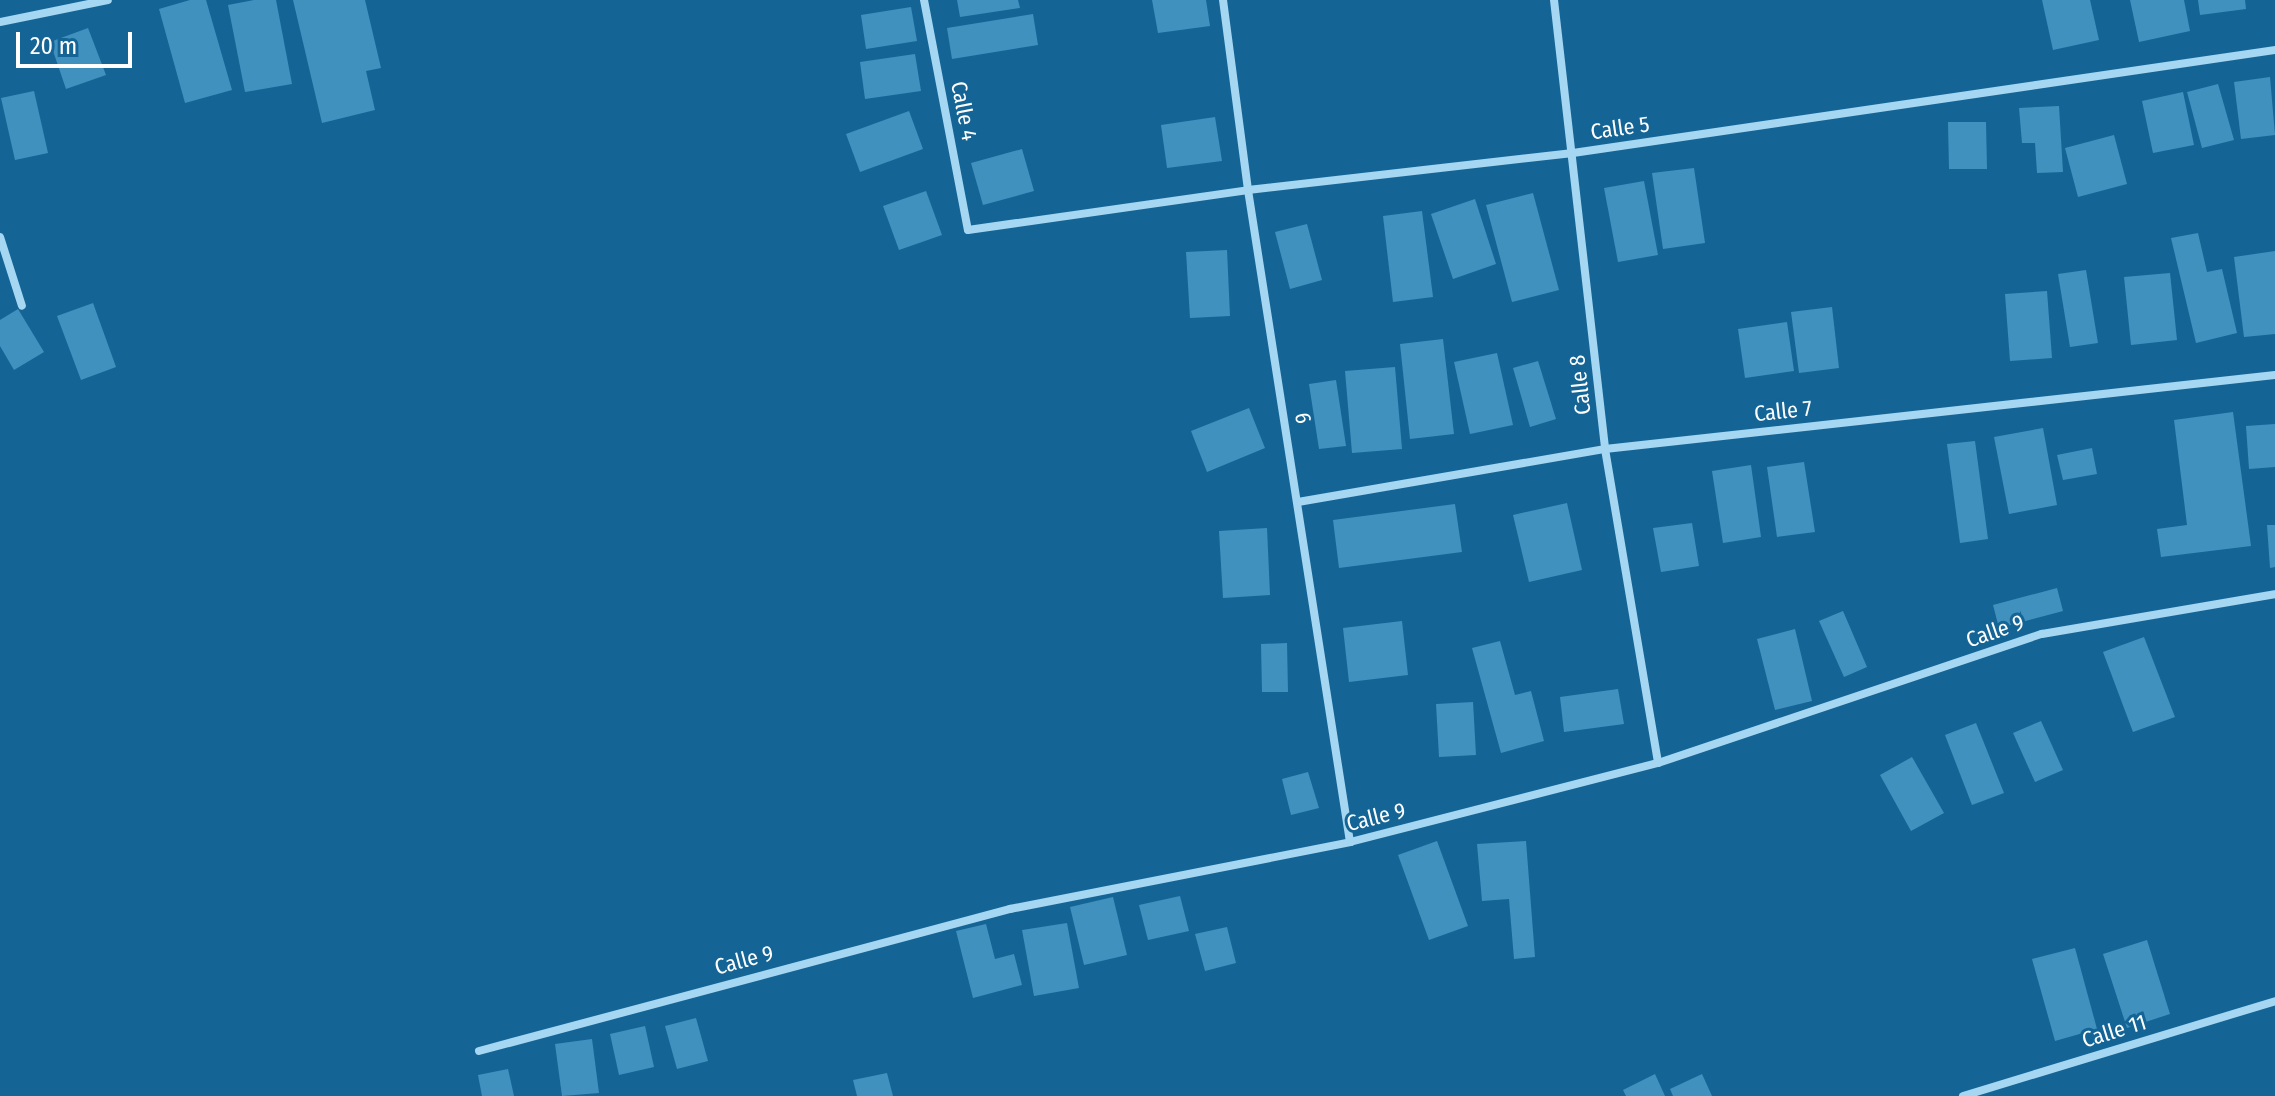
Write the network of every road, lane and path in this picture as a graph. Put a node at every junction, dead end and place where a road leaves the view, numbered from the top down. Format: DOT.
graph roads {
  1 [pos="108,0"];
  2 [pos="924,0"];
  3 [pos="1223,0"];
  4 [pos="1554,0"];
  5 [pos="0,22"];
  6 [pos="2275,50"];
  7 [pos="1573,153"];
  8 [pos="1248,190"];
  9 [pos="968,230"];
  10 [pos="0,237"];
  11 [pos="22,306"];
  12 [pos="2275,375"];
  13 [pos="1605,449"];
  14 [pos="1298,502"];
  15 [pos="2275,594"];
  16 [pos="1658,763"];
  17 [pos="1350,842"];
  18 [pos="2275,1001"];
  19 [pos="479,1051"];
  20 [pos="1963,1096"];
  1 -- 5 [label="street"];
  2 -- 9 [label="street, Calle 4"];
  3 -- 8 [label="street, 6"];
  4 -- 7 [label="street, Calle 8"];
  6 -- 7 [label="street, Calle 5"];
  7 -- 8 [label="street, Calle 5"];
  7 -- 13 [label="street, Calle 8"];
  8 -- 9 [label="street, Calle 5"];
  8 -- 14 [label="street, 6"];
  10 -- 11 [label="street"];
  12 -- 13 [label="street, Calle 7"];
  13 -- 14 [label="street, Calle 7"];
  13 -- 16 [label="street, Calle 8"];
  14 -- 17 [label="street, 6"];
  15 -- 16 [label="street, Calle 9"];
  16 -- 17 [label="street, Calle 9"];
  17 -- 19 [label="street, Calle 9"];
  18 -- 20 [label="street, Calle 11"];
}
